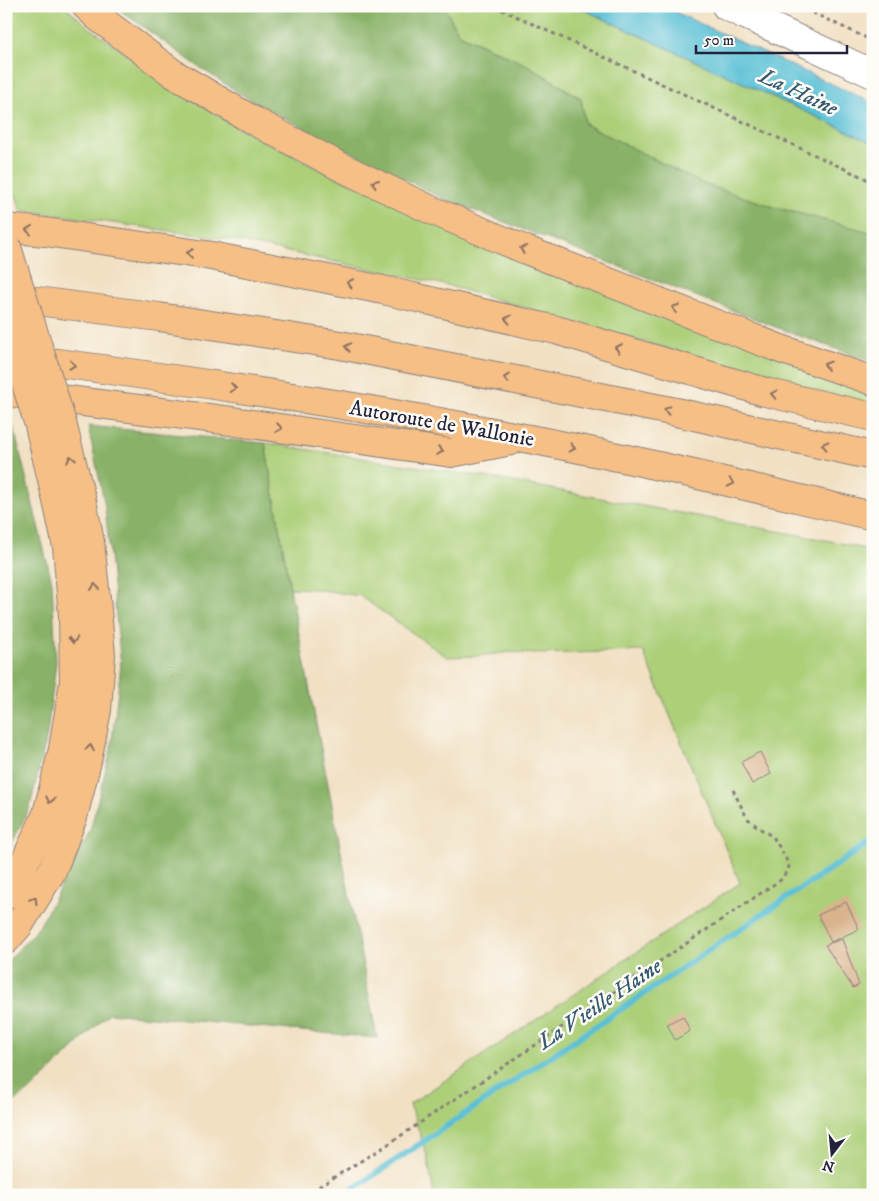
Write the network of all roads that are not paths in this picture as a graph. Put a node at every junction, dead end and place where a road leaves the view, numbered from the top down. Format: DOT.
graph roads {
  1 [pos="86,6"];
  2 [pos="726,6"];
  3 [pos="873,74"];
  4 [pos="6,228"];
  5 [pos="6,244"];
  6 [pos="6,297"];
  7 [pos="6,321"];
  8 [pos="6,356"];
  9 [pos="873,381"];
  10 [pos="6,392"];
  11 [pos="6,410"];
  12 [pos="873,417"];
  13 [pos="231,422"];
  14 [pos="525,438"];
  15 [pos="873,456"];
  16 [pos="70,506"];
  17 [pos="873,516"];
  18 [pos="6,896"];
  19 [pos="6,940"];
  9 -- 1 [label="highway, one-way"];
  2 -- 3 [label="lane"];
  12 -- 4 [label="highway, one-way"];
  16 -- 5 [label="highway, one-way, bridge"];
  15 -- 6 [label="highway, one-way"];
  7 -- 16 [label="highway, bridge"];
  8 -- 14 [label="highway, Autoroute de Wallonie, one-way"];
  10 -- 13 [label="highway"];
  11 -- 13 [label="highway"];
  13 -- 14 [label="highway, one-way"];
  14 -- 17 [label="highway, Autoroute de Wallonie, one-way"];
  16 -- 18 [label="highway, one-way"];
  19 -- 16 [label="highway, one-way"];
}
